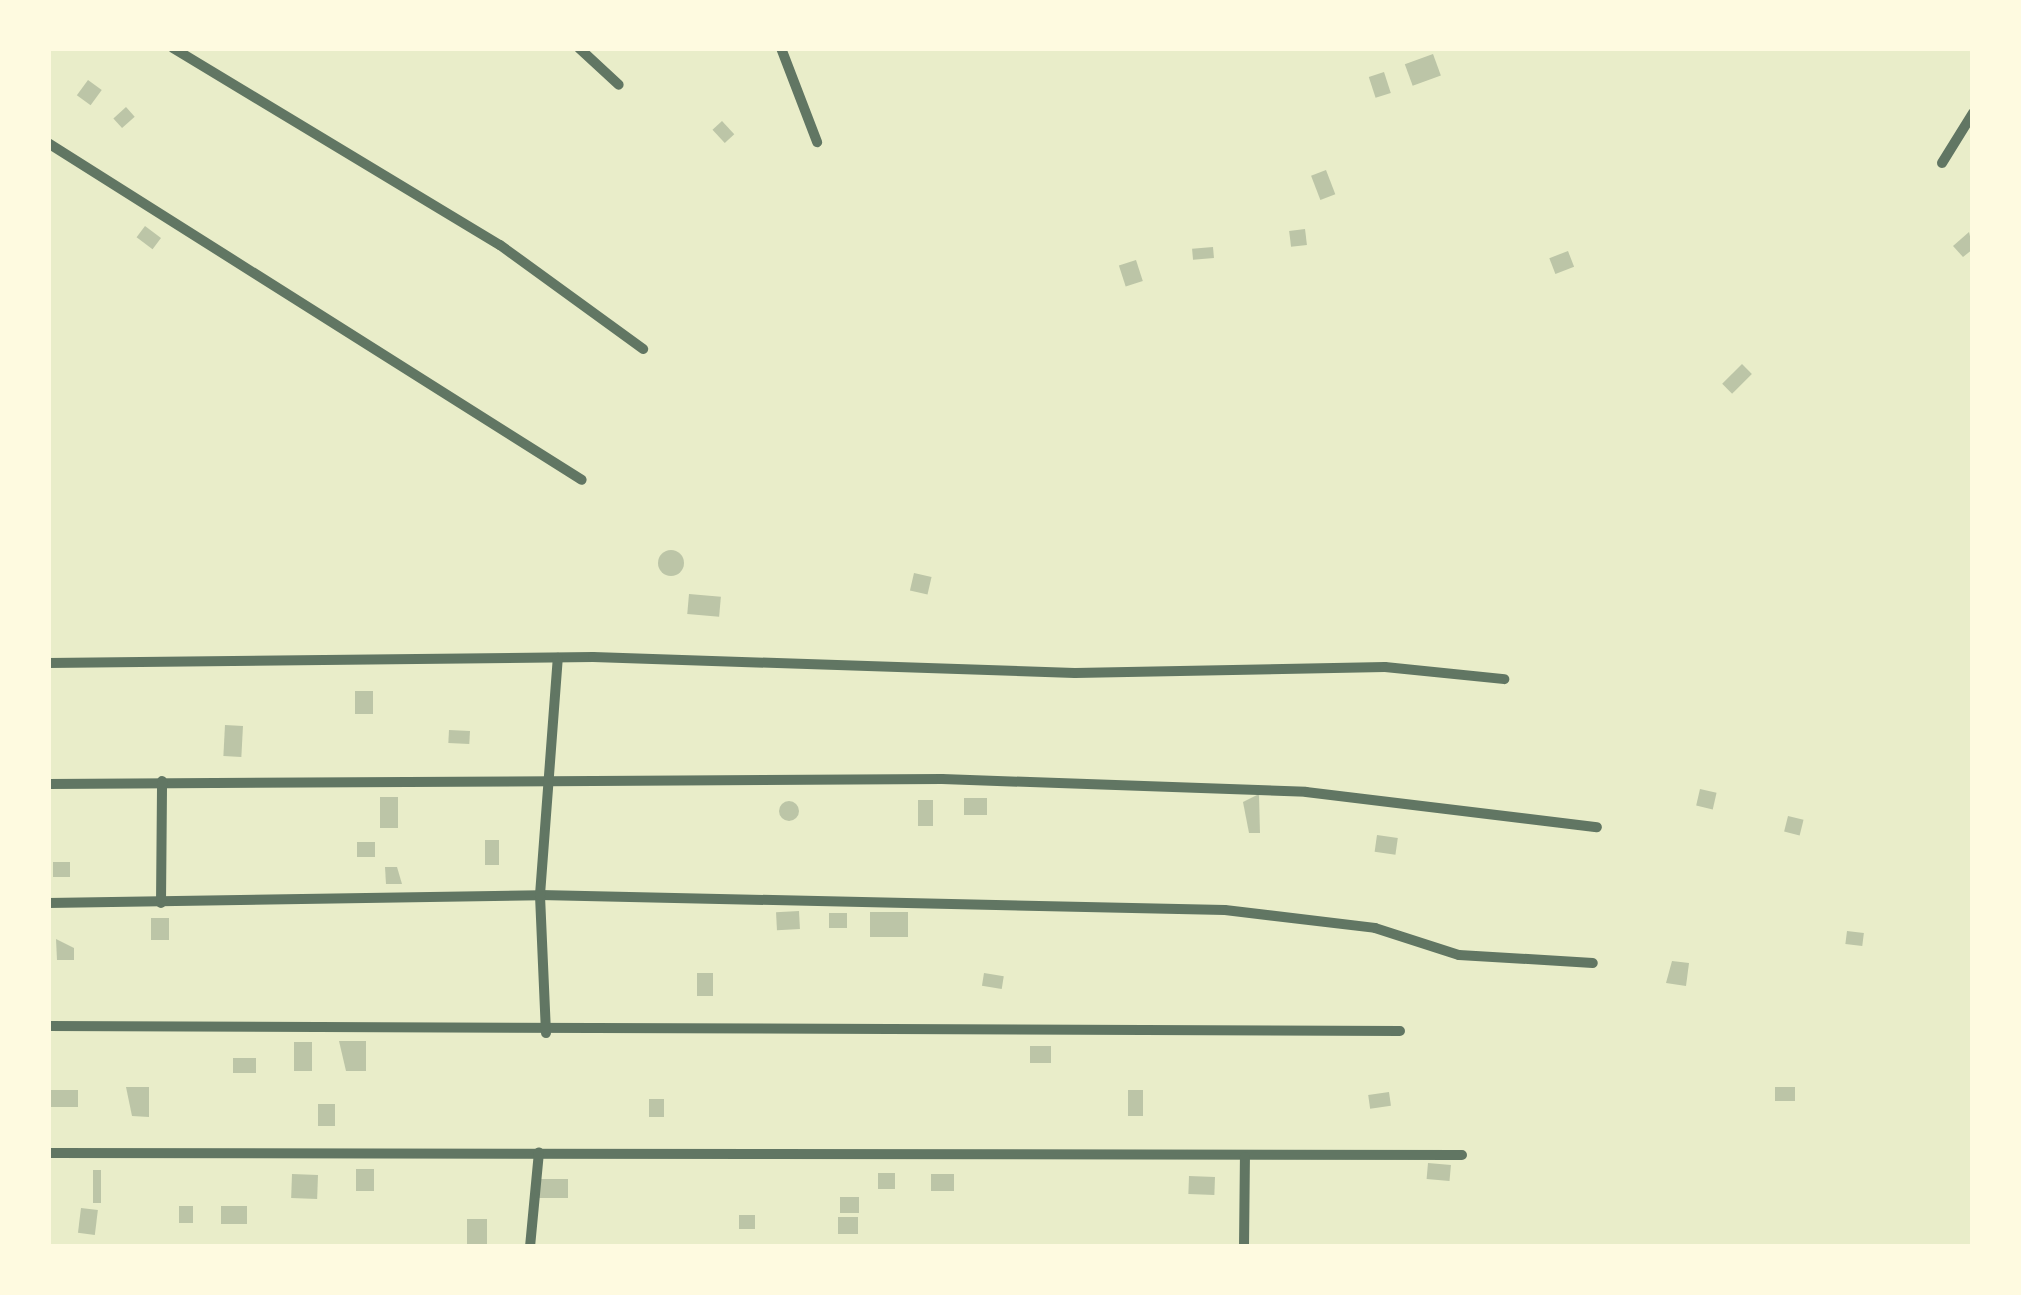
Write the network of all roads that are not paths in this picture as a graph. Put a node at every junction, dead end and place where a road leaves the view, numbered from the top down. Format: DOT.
graph roads {
  1 [pos="173,48"];
  2 [pos="579,48"];
  3 [pos="781,48"];
  4 [pos="619,85"];
  5 [pos="1973,113"];
  6 [pos="48,142"];
  7 [pos="817,142"];
  8 [pos="1942,163"];
  9 [pos="644,349"];
  10 [pos="582,480"];
  11 [pos="558,658"];
  12 [pos="48,663"];
  13 [pos="1504,680"];
  14 [pos="162,781"];
  15 [pos="48,784"];
  16 [pos="547,787"];
  17 [pos="1597,826"];
  18 [pos="540,895"];
  19 [pos="48,903"];
  20 [pos="161,903"];
  21 [pos="1593,963"];
  22 [pos="48,1026"];
  23 [pos="1400,1030"];
  24 [pos="546,1033"];
  25 [pos="539,1152"];
  26 [pos="48,1153"];
  27 [pos="1462,1155"];
  28 [pos="1245,1157"];
  29 [pos="530,1247"];
  30 [pos="1244,1247"];
  1 -- 9 [label="street"];
  2 -- 4 [label="street"];
  3 -- 7 [label="street"];
  5 -- 8 [label="street"];
  6 -- 10 [label="street"];
  11 -- 12 [label="street"];
  11 -- 13 [label="street"];
  11 -- 16 [label="street"];
  14 -- 15 [label="street"];
  14 -- 16 [label="street"];
  14 -- 20 [label="street"];
  16 -- 17 [label="street"];
  16 -- 18 [label="street"];
  18 -- 20 [label="street"];
  18 -- 21 [label="street"];
  18 -- 24 [label="street"];
  19 -- 20 [label="street"];
  22 -- 24 [label="street"];
  23 -- 24 [label="street"];
  25 -- 26 [label="street"];
  25 -- 28 [label="street"];
  25 -- 29 [label="street"];
  27 -- 28 [label="street"];
  28 -- 30 [label="street"];
}
